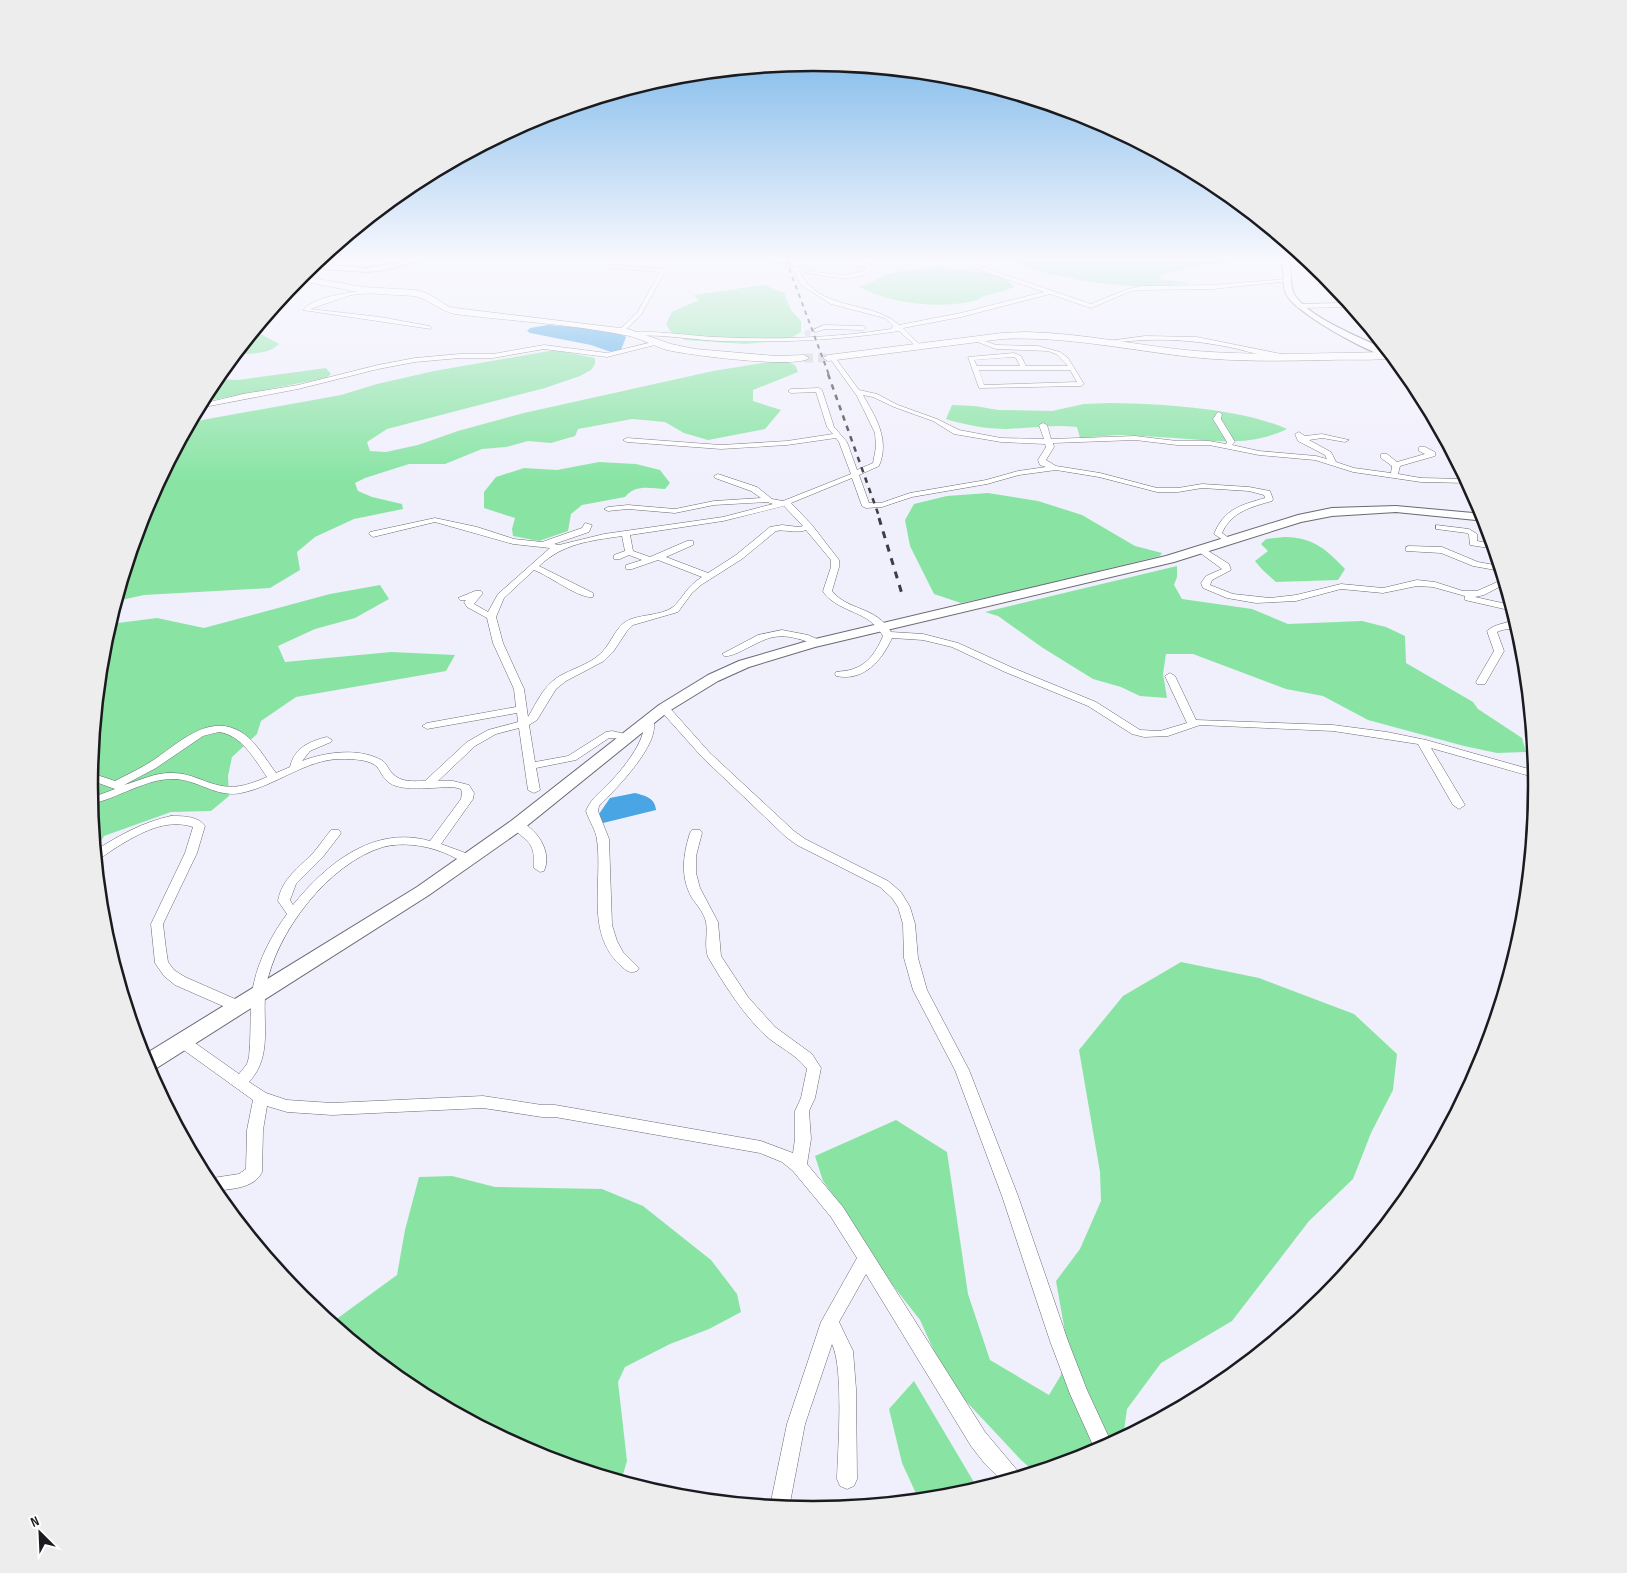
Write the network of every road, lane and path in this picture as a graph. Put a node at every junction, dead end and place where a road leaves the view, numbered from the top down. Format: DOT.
graph roads {
  1 [pos="856,333"];
  2 [pos="906,333"];
  3 [pos="1347,333"];
  4 [pos="636,334"];
  5 [pos="806,334"];
  6 [pos="775,339"];
  7 [pos="977,340"];
  8 [pos="657,343"];
  9 [pos="920,347"];
  10 [pos="1380,349"];
  11 [pos="1384,355"];
  12 [pos="804,358"];
  13 [pos="830,358"];
  14 [pos="974,368"];
  15 [pos="1024,368"];
  16 [pos="1072,368"];
  17 [pos="791,391"];
  18 [pos="857,392"];
  19 [pos="210,404"];
  20 [pos="1219,414"];
  21 [pos="1043,425"];
  22 [pos="838,436"];
  23 [pos="627,440"];
  24 [pos="1345,440"];
  25 [pos="1048,442"];
  26 [pos="1228,446"];
  27 [pos="1422,449"];
  28 [pos="1384,456"];
  29 [pos="1332,462"];
  30 [pos="1396,465"];
  31 [pos="1056,468"];
  32 [pos="856,475"];
  33 [pos="718,476"];
  34 [pos="1394,476"];
  35 [pos="1460,481"];
  36 [pos="769,500"];
  37 [pos="787,504"];
  38 [pos="608,509"];
  39 [pos="1476,517"];
  40 [pos="588,525"];
  41 [pos="809,527"];
  42 [pos="1439,527"];
  43 [pos="373,534"];
  44 [pos="626,534"];
  45 [pos="1229,541"];
  46 [pos="690,543"];
  47 [pos="543,545"];
  48 [pos="1487,546"];
  49 [pos="558,547"];
  50 [pos="1409,549"];
  51 [pos="1202,550"];
  52 [pos="629,552"];
  53 [pos="617,557"];
  54 [pos="653,559"];
  55 [pos="533,567"];
  56 [pos="629,567"];
  57 [pos="1494,568"];
  58 [pos="708,576"];
  59 [pos="1499,584"];
  60 [pos="590,595"];
  61 [pos="1454,595"];
  62 [pos="463,598"];
  63 [pos="1505,607"];
  64 [pos="491,618"];
  65 [pos="1510,627"];
  66 [pos="885,631"];
  67 [pos="818,642"];
  68 [pos="727,654"];
  69 [pos="840,674"];
  70 [pos="1170,676"];
  71 [pos="1481,682"];
  72 [pos="664,708"];
  73 [pos="522,709"];
  74 [pos="648,720"];
  75 [pos="524,724"];
  76 [pos="1193,725"];
  77 [pos="427,726"];
  78 [pos="626,737"];
  79 [pos="327,740"];
  80 [pos="1422,742"];
  81 [pos="530,766"];
  82 [pos="295,767"];
  83 [pos="1528,773"];
  84 [pos="273,777"];
  85 [pos="98,779"];
  86 [pos="428,785"];
  87 [pos="120,787"];
  88 [pos="534,790"];
  89 [pos="99,799"];
  90 [pos="1459,805"];
  91 [pos="517,824"];
  92 [pos="335,833"];
  93 [pos="696,834"];
  94 [pos="434,844"];
  95 [pos="102,851"];
  96 [pos="470,858"];
  97 [pos="540,868"];
  98 [pos="293,913"];
  99 [pos="632,968"];
  100 [pos="259,992"];
  101 [pos="237,1006"];
  102 [pos="183,1042"];
  103 [pos="153,1060"];
  104 [pos="239,1083"];
  105 [pos="261,1098"];
  106 [pos="799,1166"];
  107 [pos="219,1184"];
  108 [pos="865,1259"];
  109 [pos="830,1322"];
  110 [pos="1101,1441"];
  111 [pos="1009,1474"];
  112 [pos="847,1479"];
  113 [pos="781,1501"];
  1 -- 6 [label="street"];
  2 -- 9 [label="street"];
  3 -- 10 [label="street"];
  4 -- 6 [label="street"];
  4 -- 8 [label="main road"];
  5 -- 6 [label="street"];
  7 -- 9 [label="main road"];
  7 -- 11 [label="main road"];
  7 -- 16 [label="street"];
  8 -- 12 [label="main road"];
  8 -- 19 [label="street"];
  9 -- 13 [label="main road"];
  13 -- 18 [label="street"];
  14 -- 15 [label="street"];
  14 -- 15 [label="street"];
  14 -- 16 [label="street"];
  15 -- 16 [label="street"];
  17 -- 22 [label="street"];
  18 -- 25 [label="street"];
  18 -- 32 [label="street"];
  20 -- 26 [label="street"];
  21 -- 25 [label="street"];
  22 -- 23 [label="street"];
  22 -- 32 [label="street"];
  24 -- 29 [label="street"];
  25 -- 26 [label="street"];
  25 -- 31 [label="street"];
  26 -- 29 [label="street"];
  27 -- 30 [label="street"];
  28 -- 30 [label="street"];
  29 -- 34 [label="street"];
  30 -- 34 [label="street"];
  31 -- 32 [label="street"];
  31 -- 45 [label="street"];
  32 -- 37 [label="street"];
  33 -- 36 [label="street"];
  34 -- 35 [label="street"];
  36 -- 37 [label="street"];
  36 -- 38 [label="street"];
  37 -- 41 [label="street"];
  37 -- 44 [label="street"];
  39 -- 45 [label="street"];
  40 -- 47 [label="street"];
  41 -- 58 [label="street"];
  41 -- 66 [label="street"];
  42 -- 48 [label="street"];
  43 -- 47 [label="street"];
  44 -- 49 [label="street"];
  44 -- 52 [label="street"];
  45 -- 51 [label="street"];
  46 -- 54 [label="street"];
  47 -- 49 [label="street"];
  49 -- 55 [label="street"];
  50 -- 57 [label="street"];
  51 -- 59 [label="street"];
  51 -- 66 [label="street"];
  52 -- 53 [label="street"];
  52 -- 54 [label="street"];
  54 -- 56 [label="street"];
  54 -- 58 [label="street"];
  55 -- 60 [label="street"];
  55 -- 64 [label="street"];
  58 -- 75 [label="street"];
  61 -- 63 [label="street"];
  62 -- 64 [label="street"];
  64 -- 73 [label="street"];
  65 -- 71 [label="street"];
  66 -- 67 [label="street"];
  66 -- 69 [label="street"];
  66 -- 76 [label="street"];
  67 -- 68 [label="street"];
  67 -- 72 [label="street"];
  70 -- 76 [label="street"];
  72 -- 74 [label="street"];
  72 -- 110 [label="street"];
  73 -- 75 [label="street"];
  73 -- 77 [label="street"];
  74 -- 78 [label="street"];
  74 -- 99 [label="street"];
  75 -- 81 [label="street"];
  75 -- 86 [label="street"];
  76 -- 80 [label="street"];
  78 -- 81 [label="street"];
  78 -- 91 [label="street"];
  79 -- 82 [label="street"];
  80 -- 83 [label="street"];
  80 -- 90 [label="street"];
  81 -- 88 [label="street"];
  82 -- 84 [label="street"];
  82 -- 86 [label="street"];
  84 -- 87 [label="street"];
  84 -- 87 [label="street"];
  85 -- 87 [label="street"];
  86 -- 94 [label="street"];
  87 -- 89 [label="street"];
  91 -- 96 [label="street"];
  91 -- 97 [label="street"];
  92 -- 98 [label="street"];
  93 -- 106 [label="street"];
  94 -- 96 [label="street"];
  94 -- 98 [label="street"];
  95 -- 101 [label="street"];
  96 -- 100 [label="street"];
  98 -- 100 [label="street"];
  100 -- 101 [label="street"];
  100 -- 104 [label="street"];
  101 -- 102 [label="street"];
  102 -- 103 [label="street"];
  102 -- 104 [label="street"];
  104 -- 105 [label="street"];
  105 -- 106 [label="street"];
  105 -- 107 [label="street"];
  106 -- 108 [label="street"];
  108 -- 109 [label="street"];
  108 -- 111 [label="street"];
  109 -- 112 [label="street"];
  109 -- 113 [label="street"];
}
